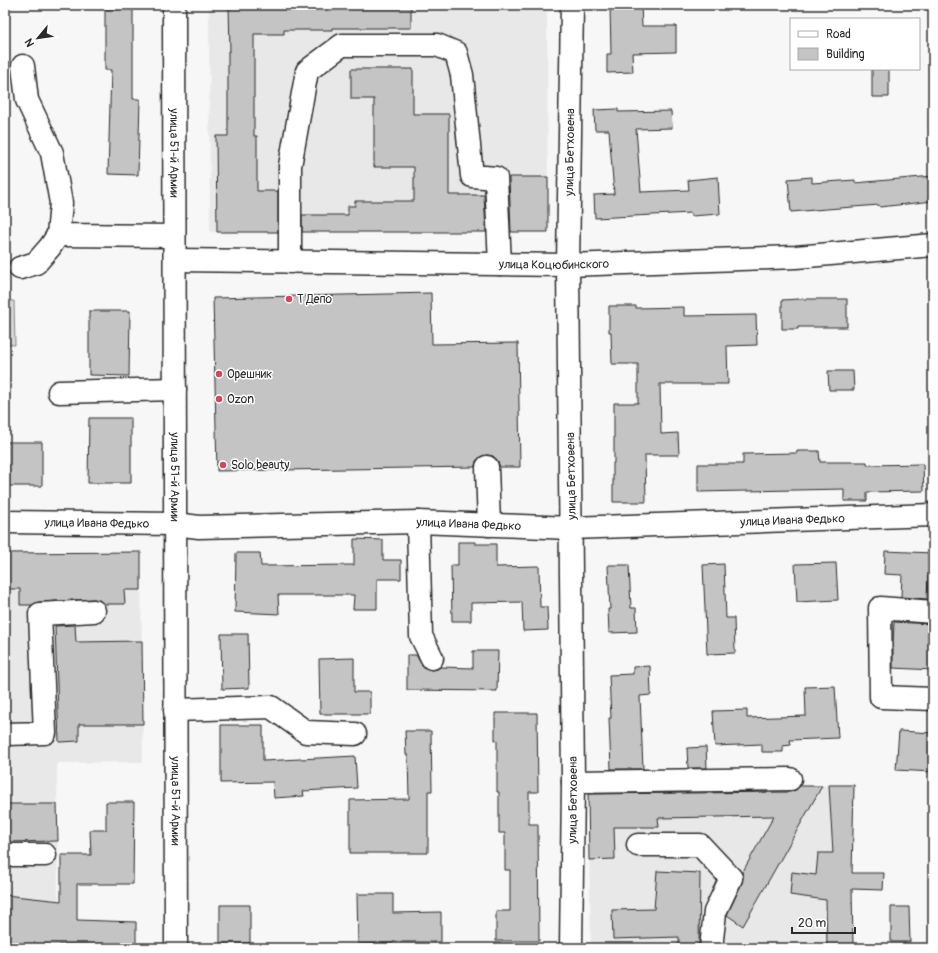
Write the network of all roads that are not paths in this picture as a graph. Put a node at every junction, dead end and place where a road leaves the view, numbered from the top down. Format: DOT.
graph roads {
  1 [pos="174,5"];
  2 [pos="572,5"];
  3 [pos="23,66"];
  4 [pos="58,235"];
  5 [pos="174,236"];
  6 [pos="933,245"];
  7 [pos="174,260"];
  8 [pos="290,262"];
  9 [pos="500,264"];
  10 [pos="568,265"];
  11 [pos="20,268"];
  12 [pos="175,389"];
  13 [pos="59,392"];
  14 [pos="487,467"];
  15 [pos="933,515"];
  16 [pos="5,522"];
  17 [pos="418,522"];
  18 [pos="175,524"];
  19 [pos="489,525"];
  20 [pos="571,528"];
  21 [pos="94,610"];
  22 [pos="933,612"];
  23 [pos="432,658"];
  24 [pos="933,699"];
  25 [pos="175,710"];
  26 [pos="5,734"];
  27 [pos="355,734"];
  28 [pos="790,779"];
  29 [pos="573,782"];
  30 [pos="638,846"];
  31 [pos="5,855"];
  32 [pos="45,855"];
  33 [pos="176,948"];
  34 [pos="572,948"];
  35 [pos="711,948"];
  1 -- 5 [label="street, улица 51-й Армии"];
  2 -- 10 [label="street, улица Бетховена"];
  3 -- 4 [label="street"];
  4 -- 5 [label="street"];
  4 -- 11 [label="street"];
  5 -- 7 [label="street, улица 51-й Армии"];
  6 -- 10 [label="street, улица Коцюбинского"];
  7 -- 8 [label="street, улица Коцюбинского"];
  7 -- 12 [label="street, улица 51-й Армии"];
  8 -- 9 [label="street, улица Коцюбинского"];
  8 -- 9 [label="street"];
  9 -- 10 [label="street, улица Коцюбинского"];
  10 -- 20 [label="street, улица Бетховена"];
  12 -- 13 [label="street"];
  12 -- 18 [label="street, улица 51-й Армии"];
  14 -- 19 [label="street"];
  15 -- 20 [label="street, улица Ивана Федько"];
  16 -- 18 [label="street, улица Ивана Федько"];
  17 -- 18 [label="street, улица Ивана Федько"];
  17 -- 19 [label="street, улица Ивана Федько"];
  17 -- 23 [label="street"];
  18 -- 25 [label="street, улица 51-й Армии"];
  19 -- 20 [label="street, улица Ивана Федько"];
  20 -- 29 [label="street, улица Бетховена"];
  21 -- 26 [label="street"];
  22 -- 24 [label="street"];
  25 -- 27 [label="street"];
  25 -- 33 [label="street, улица 51-й Армии"];
  28 -- 29 [label="street"];
  29 -- 34 [label="street, улица Бетховена"];
  30 -- 35 [label="street"];
  31 -- 32 [label="street"];
}
